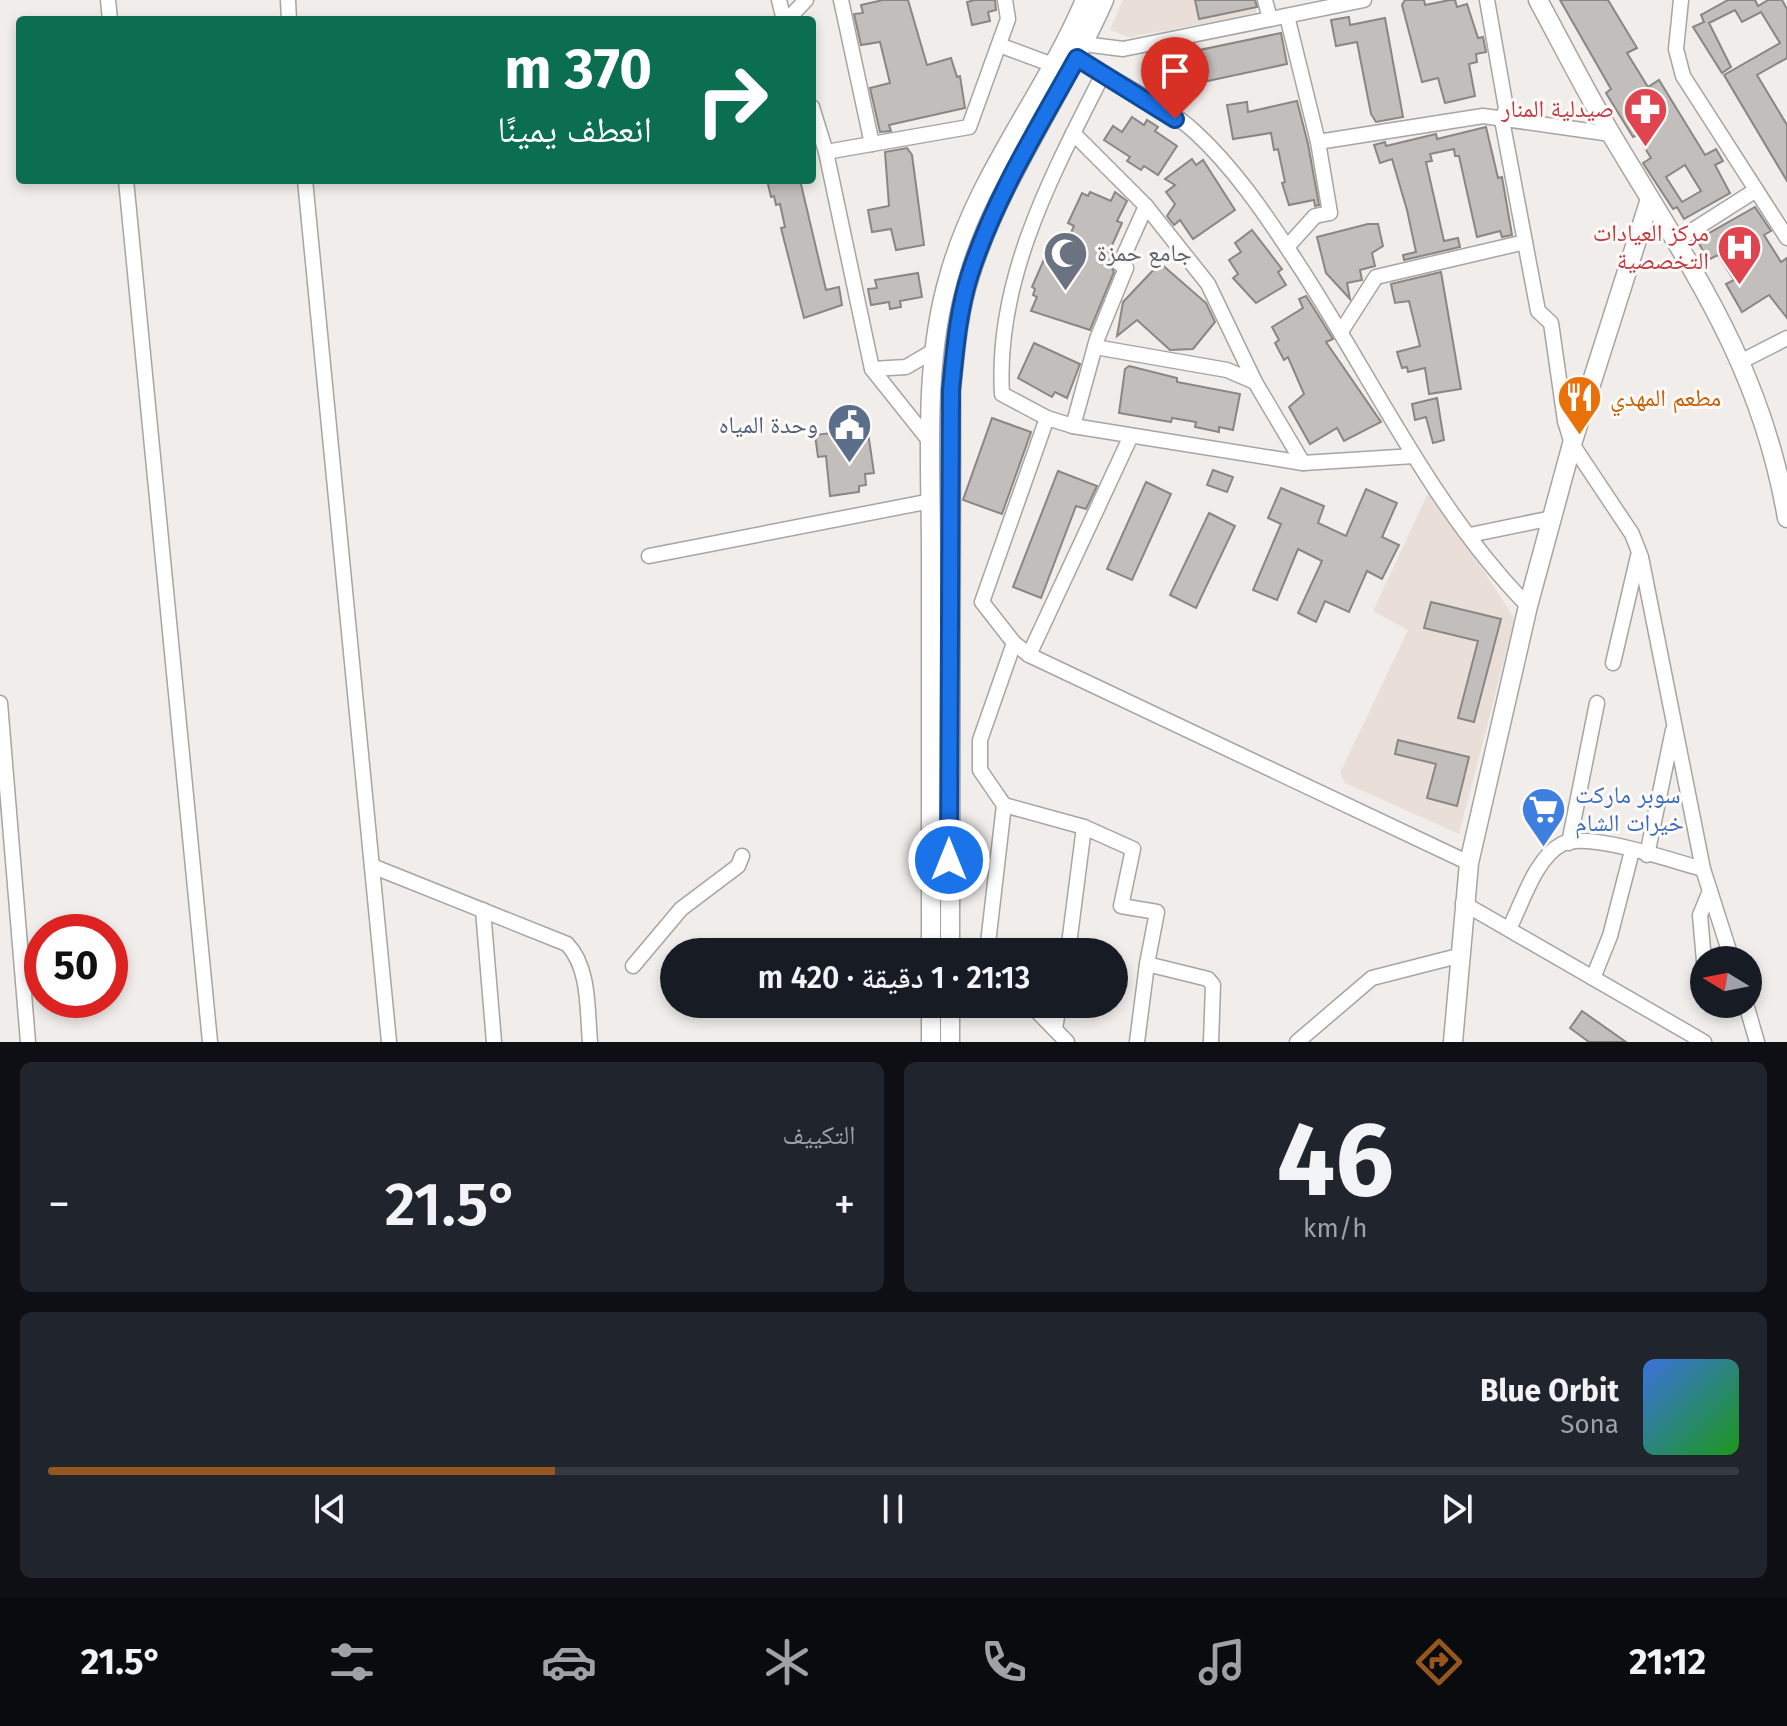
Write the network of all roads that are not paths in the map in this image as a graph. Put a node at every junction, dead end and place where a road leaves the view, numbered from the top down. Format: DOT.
graph roads {
  1 [pos="806,0"];
  2 [pos="841,0"];
  3 [pos="1005,0"];
  4 [pos="1085,0"];
  5 [pos="1104,0"];
  6 [pos="1265,0"];
  7 [pos="1487,0"];
  8 [pos="1538,0"];
  9 [pos="1681,0"];
  10 [pos="1358,1"];
  11 [pos="790,16"];
  12 [pos="1287,16"];
  13 [pos="1270,19"];
  14 [pos="999,45"];
  15 [pos="1080,51"];
  16 [pos="1053,65"];
  17 [pos="1103,74"];
  18 [pos="816,120"];
  19 [pos="1502,120"];
  20 [pos="1073,133"];
  21 [pos="1611,134"];
  22 [pos="1318,142"];
  23 [pos="872,144"];
  24 [pos="826,152"];
  25 [pos="126,184"];
  26 [pos="305,184"];
  27 [pos="1756,190"];
  28 [pos="1650,199"];
  29 [pos="1146,206"];
  30 [pos="1786,235"];
  31 [pos="1676,241"];
  32 [pos="1525,242"];
  33 [pos="1287,247"];
  34 [pos="1342,330"];
  35 [pos="1787,338"];
  36 [pos="1095,347"];
  37 [pos="935,350"];
  38 [pos="1742,361"];
  39 [pos="872,369"];
  40 [pos="1255,382"];
  41 [pos="1047,418"];
  42 [pos="1073,426"];
  43 [pos="1130,438"];
  44 [pos="931,443"];
  45 [pos="1572,444"];
  46 [pos="1414,456"];
  47 [pos="1303,463"];
  48 [pos="931,501"];
  49 [pos="1552,518"];
  50 [pos="1787,518"];
  51 [pos="1470,535"];
  52 [pos="1639,552"];
  53 [pos="649,556"];
  54 [pos="1528,606"];
  55 [pos="1014,643"];
  56 [pos="1029,655"];
  57 [pos="1613,663"];
  58 [pos="0,703"];
  59 [pos="1597,703"];
  60 [pos="1675,725"];
  61 [pos="1004,805"];
  62 [pos="1084,827"];
  63 [pos="1569,843"];
  64 [pos="1632,851"];
  65 [pos="1647,855"];
  66 [pos="742,856"];
  67 [pos="1469,863"];
  68 [pos="372,866"];
  69 [pos="1703,869"];
  70 [pos="1710,891"];
  71 [pos="1463,903"];
  72 [pos="483,910"];
  73 [pos="1509,929"];
  74 [pos="931,938"];
  75 [pos="950,938"];
  76 [pos="989,938"];
  77 [pos="1070,938"];
  78 [pos="1701,946"];
  79 [pos="1728,946"];
  80 [pos="1458,956"];
  81 [pos="1147,964"];
  82 [pos="633,966"];
  83 [pos="1593,978"];
  84 [pos="931,1018"];
  85 [pos="950,1018"];
  86 [pos="1044,1018"];
  87 [pos="1057,1018"];
  88 [pos="1750,1018"];
  89 [pos="1055,1029"];
  90 [pos="1300,1041"];
  91 [pos="28,1042"];
  92 [pos="210,1042"];
  93 [pos="389,1042"];
  94 [pos="494,1042"];
  95 [pos="590,1042"];
  96 [pos="931,1042"];
  97 [pos="950,1042"];
  98 [pos="1067,1042"];
  99 [pos="1137,1042"];
  100 [pos="1211,1042"];
  101 [pos="1453,1042"];
  102 [pos="1704,1042"];
  103 [pos="1757,1042"];
  1 -- 11 [label="street"];
  2 -- 23 [label="street"];
  3 -- 14 [label="street"];
  4 -- 16 [label="main road"];
  5 -- 15 [label="main road"];
  6 -- 13 [label="street"];
  7 -- 19 [label="street"];
  8 -- 21 [label="main road"];
  9 -- 27 [label="street"];
  10 -- 12 [label="street"];
  12 -- 13 [label="street"];
  12 -- 22 [label="street"];
  13 -- 15 [label="street"];
  14 -- 16 [label="street"];
  14 -- 23 [label="street"];
  15 -- 17 [label="street"];
  15 -- 75 [label="main road"];
  16 -- 37 [label="main road"];
  17 -- 20 [label="street"];
  17 -- 33 [label="street"];
  18 -- 24 [label="street"];
  19 -- 21 [label="street"];
  19 -- 22 [label="street"];
  19 -- 32 [label="street"];
  20 -- 29 [label="street"];
  20 -- 41 [label="street"];
  21 -- 28 [label="main road"];
  22 -- 33 [label="street"];
  23 -- 24 [label="street"];
  24 -- 39 [label="street"];
  25 -- 92 [label="street"];
  26 -- 68 [label="street"];
  27 -- 30 [label="street"];
  27 -- 31 [label="street"];
  28 -- 31 [label="main road"];
  28 -- 45 [label="main road"];
  29 -- 36 [label="street"];
  29 -- 40 [label="street"];
  31 -- 38 [label="main road"];
  32 -- 34 [label="street"];
  32 -- 45 [label="street"];
  33 -- 34 [label="street"];
  34 -- 46 [label="street"];
  35 -- 38 [label="street"];
  36 -- 40 [label="street"];
  36 -- 42 [label="street"];
  37 -- 39 [label="street"];
  37 -- 44 [label="main road"];
  38 -- 50 [label="main road"];
  39 -- 44 [label="street"];
  40 -- 47 [label="street"];
  41 -- 42 [label="street"];
  41 -- 55 [label="street"];
  42 -- 43 [label="street"];
  43 -- 47 [label="street"];
  43 -- 56 [label="street"];
  44 -- 48 [label="main road"];
  45 -- 49 [label="main road"];
  45 -- 52 [label="street"];
  46 -- 47 [label="street"];
  46 -- 51 [label="street"];
  48 -- 53 [label="street"];
  48 -- 74 [label="main road"];
  49 -- 51 [label="street"];
  49 -- 54 [label="main road"];
  51 -- 54 [label="street"];
  52 -- 57 [label="street"];
  52 -- 60 [label="street"];
  54 -- 67 [label="main road"];
  55 -- 56 [label="street"];
  55 -- 61 [label="street"];
  56 -- 67 [label="street"];
  58 -- 91 [label="street"];
  59 -- 63 [label="street"];
  60 -- 65 [label="street"];
  60 -- 69 [label="street"];
  61 -- 62 [label="street"];
  61 -- 76 [label="street"];
  62 -- 77 [label="street"];
  62 -- 81 [label="street"];
  63 -- 64 [label="street"];
  63 -- 73 [label="street"];
  64 -- 65 [label="street"];
  64 -- 83 [label="street"];
  65 -- 69 [label="street"];
  66 -- 82 [label="street"];
  67 -- 71 [label="main road"];
  68 -- 72 [label="street"];
  68 -- 93 [label="street"];
  69 -- 70 [label="street"];
  70 -- 78 [label="street"];
  70 -- 79 [label="street"];
  71 -- 73 [label="street"];
  71 -- 80 [label="main road"];
  72 -- 94 [label="street"];
  72 -- 95 [label="street"];
  73 -- 83 [label="street"];
  80 -- 90 [label="street"];
  80 -- 101 [label="main road"];
  81 -- 99 [label="street"];
  81 -- 100 [label="street"];
  83 -- 102 [label="street"];
  84 -- 96 [label="main road"];
  85 -- 97 [label="main road"];
  86 -- 89 [label="street"];
  87 -- 89 [label="street"];
  88 -- 103 [label="street"];
  89 -- 98 [label="street"];
}
